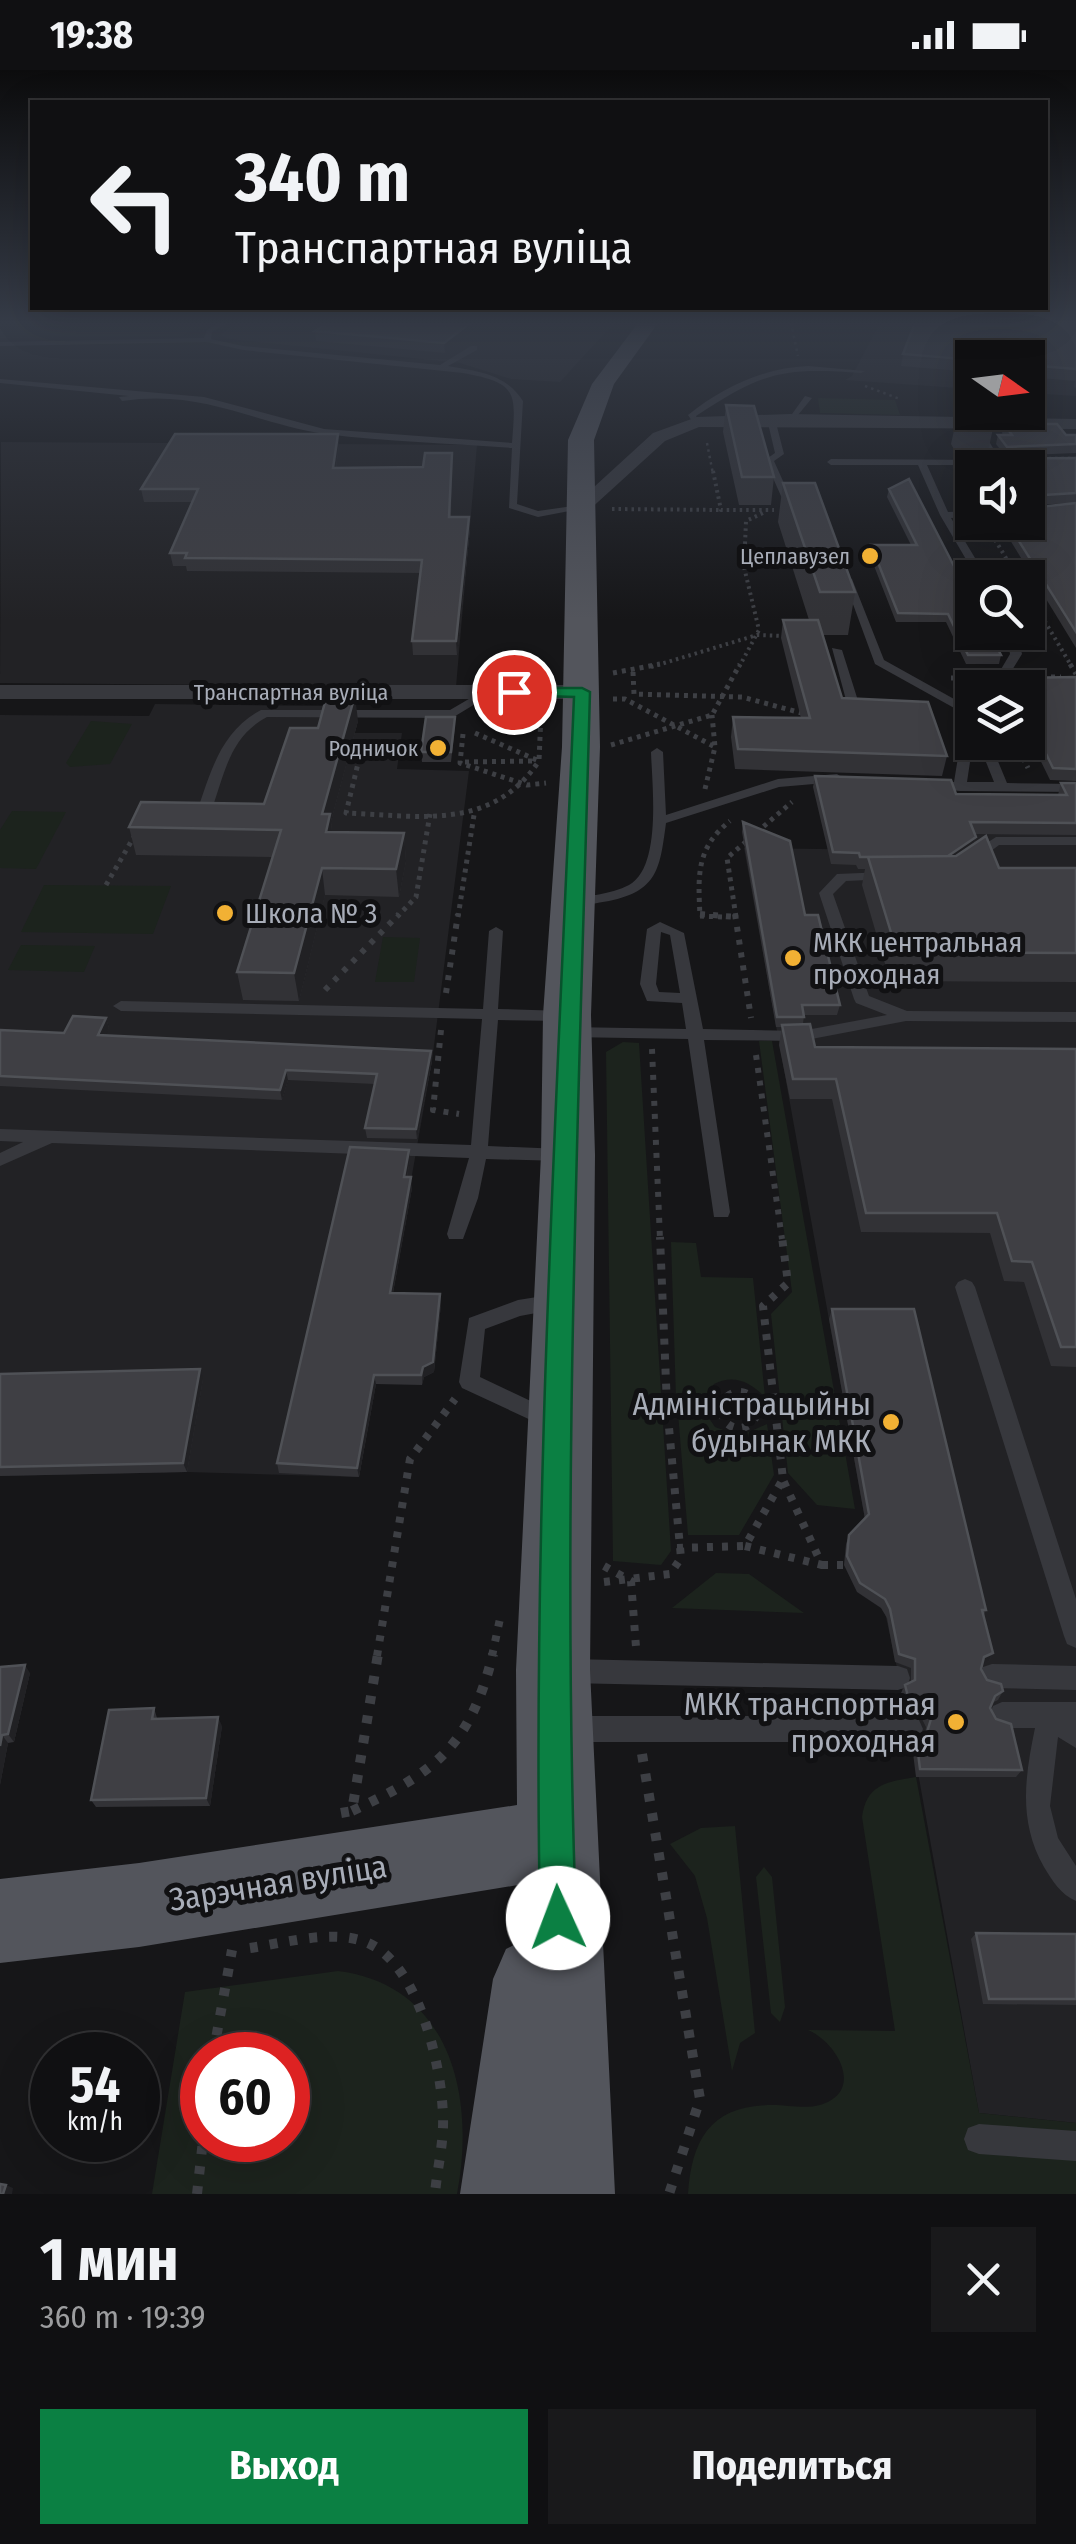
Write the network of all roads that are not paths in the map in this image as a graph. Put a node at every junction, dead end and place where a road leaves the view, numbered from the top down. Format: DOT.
graph roads {
  1 [pos="291,422"];
  2 [pos="518,422"];
  3 [pos="587,422"];
  4 [pos="604,422"];
  5 [pos="697,422"];
  6 [pos="773,422"];
  7 [pos="1045,424"];
  8 [pos="1076,424"];
  9 [pos="516,446"];
  10 [pos="831,462"];
  11 [pos="921,462"];
  12 [pos="955,462"];
  13 [pos="631,463"];
  14 [pos="591,492"];
  15 [pos="810,513"];
  16 [pos="945,515"];
  17 [pos="955,515"];
  18 [pos="973,560"];
  19 [pos="845,572"];
  20 [pos="836,650"];
  21 [pos="596,687"];
  22 [pos="0,692"];
  23 [pos="486,692"];
  24 [pos="955,704"];
  25 [pos="873,711"];
  26 [pos="940,712"];
  27 [pos="955,712"];
  28 [pos="657,752"];
  29 [pos="964,760"];
  30 [pos="991,760"];
  31 [pos="850,779"];
  32 [pos="923,784"];
  33 [pos="960,786"];
  34 [pos="1002,787"];
  35 [pos="1076,788"];
  36 [pos="660,821"];
  37 [pos="200,822"];
  38 [pos="1076,841"];
  39 [pos="896,876"];
  40 [pos="949,876"];
  41 [pos="572,903"];
  42 [pos="496,931"];
  43 [pos="690,998"];
  44 [pos="121,1006"];
  45 [pos="487,1014"];
  46 [pos="906,1016"];
  47 [pos="1076,1017"];
  48 [pos="568,1024"];
  49 [pos="697,1034"];
  50 [pos="0,1135"];
  51 [pos="52,1136"];
  52 [pos="482,1149"];
  53 [pos="568,1155"];
  54 [pos="0,1160"];
  55 [pos="720,1212"];
  56 [pos="456,1234"];
  57 [pos="965,1287"];
  58 [pos="562,1301"];
  59 [pos="557,1424"];
  60 [pos="1076,1636"];
  61 [pos="992,1676"];
  62 [pos="898,1678"];
  63 [pos="1076,1678"];
  64 [pos="553,1700"];
  65 [pos="1002,1715"];
  66 [pos="1063,1716"];
  67 [pos="910,1728"];
  68 [pos="1076,1734"];
  69 [pos="555,1839"];
  70 [pos="1076,1887"];
  71 [pos="0,1921"];
  72 [pos="979,2139"];
  73 [pos="1076,2146"];
  74 [pos="507,2194"];
  75 [pos="568,2194"];
  1 -- 9 [label="lane"];
  2 -- 9 [label="lane"];
  3 -- 14 [label="main road"];
  4 -- 14 [label="main road"];
  5 -- 13 [label="street"];
  6 -- 15 [label="lane"];
  7 -- 8 [label="street"];
  9 -- 14 [label="lane"];
  10 -- 11 [label="lane"];
  11 -- 12 [label="lane"];
  11 -- 16 [label="lane"];
  13 -- 14 [label="street"];
  13 -- 14 [label="street"];
  14 -- 21 [label="main road"];
  16 -- 17 [label="lane"];
  16 -- 18 [label="lane"];
  19 -- 24 [label="lane"];
  20 -- 25 [label="lane"];
  21 -- 23 [label="street, Транспартная вуліца"];
  21 -- 41 [label="main road"];
  22 -- 23 [label="street, Транспартная вуліца"];
  23 -- 37 [label="lane"];
  26 -- 27 [label="lane"];
  28 -- 36 [label="lane"];
  29 -- 33 [label="lane"];
  30 -- 34 [label="lane"];
  31 -- 36 [label="lane"];
  32 -- 33 [label="lane"];
  33 -- 34 [label="lane"];
  34 -- 35 [label="lane"];
  36 -- 41 [label="lane"];
  38 -- 40 [label="lane"];
  39 -- 46 [label="lane"];
  41 -- 48 [label="main road"];
  42 -- 45 [label="lane"];
  43 -- 49 [label="lane"];
  44 -- 45 [label="lane"];
  45 -- 48 [label="lane"];
  45 -- 52 [label="lane"];
  46 -- 47 [label="lane"];
  46 -- 49 [label="lane"];
  48 -- 49 [label="lane"];
  48 -- 53 [label="main road"];
  49 -- 55 [label="lane"];
  50 -- 51 [label="lane"];
  51 -- 52 [label="lane"];
  51 -- 54 [label="lane"];
  52 -- 53 [label="lane"];
  52 -- 56 [label="lane"];
  53 -- 58 [label="main road"];
  57 -- 60 [label="lane"];
  58 -- 59 [label="main road"];
  58 -- 59 [label="lane"];
  59 -- 64 [label="main road"];
  61 -- 63 [label="lane"];
  62 -- 64 [label="lane"];
  64 -- 67 [label="lane"];
  64 -- 69 [label="main road"];
  65 -- 66 [label="lane"];
  66 -- 68 [label="lane"];
  66 -- 70 [label="lane"];
  69 -- 71 [label="main road, Зарэчная вуліца"];
  69 -- 74 [label="main road"];
  69 -- 75 [label="main road"];
  72 -- 73 [label="lane"];
}
